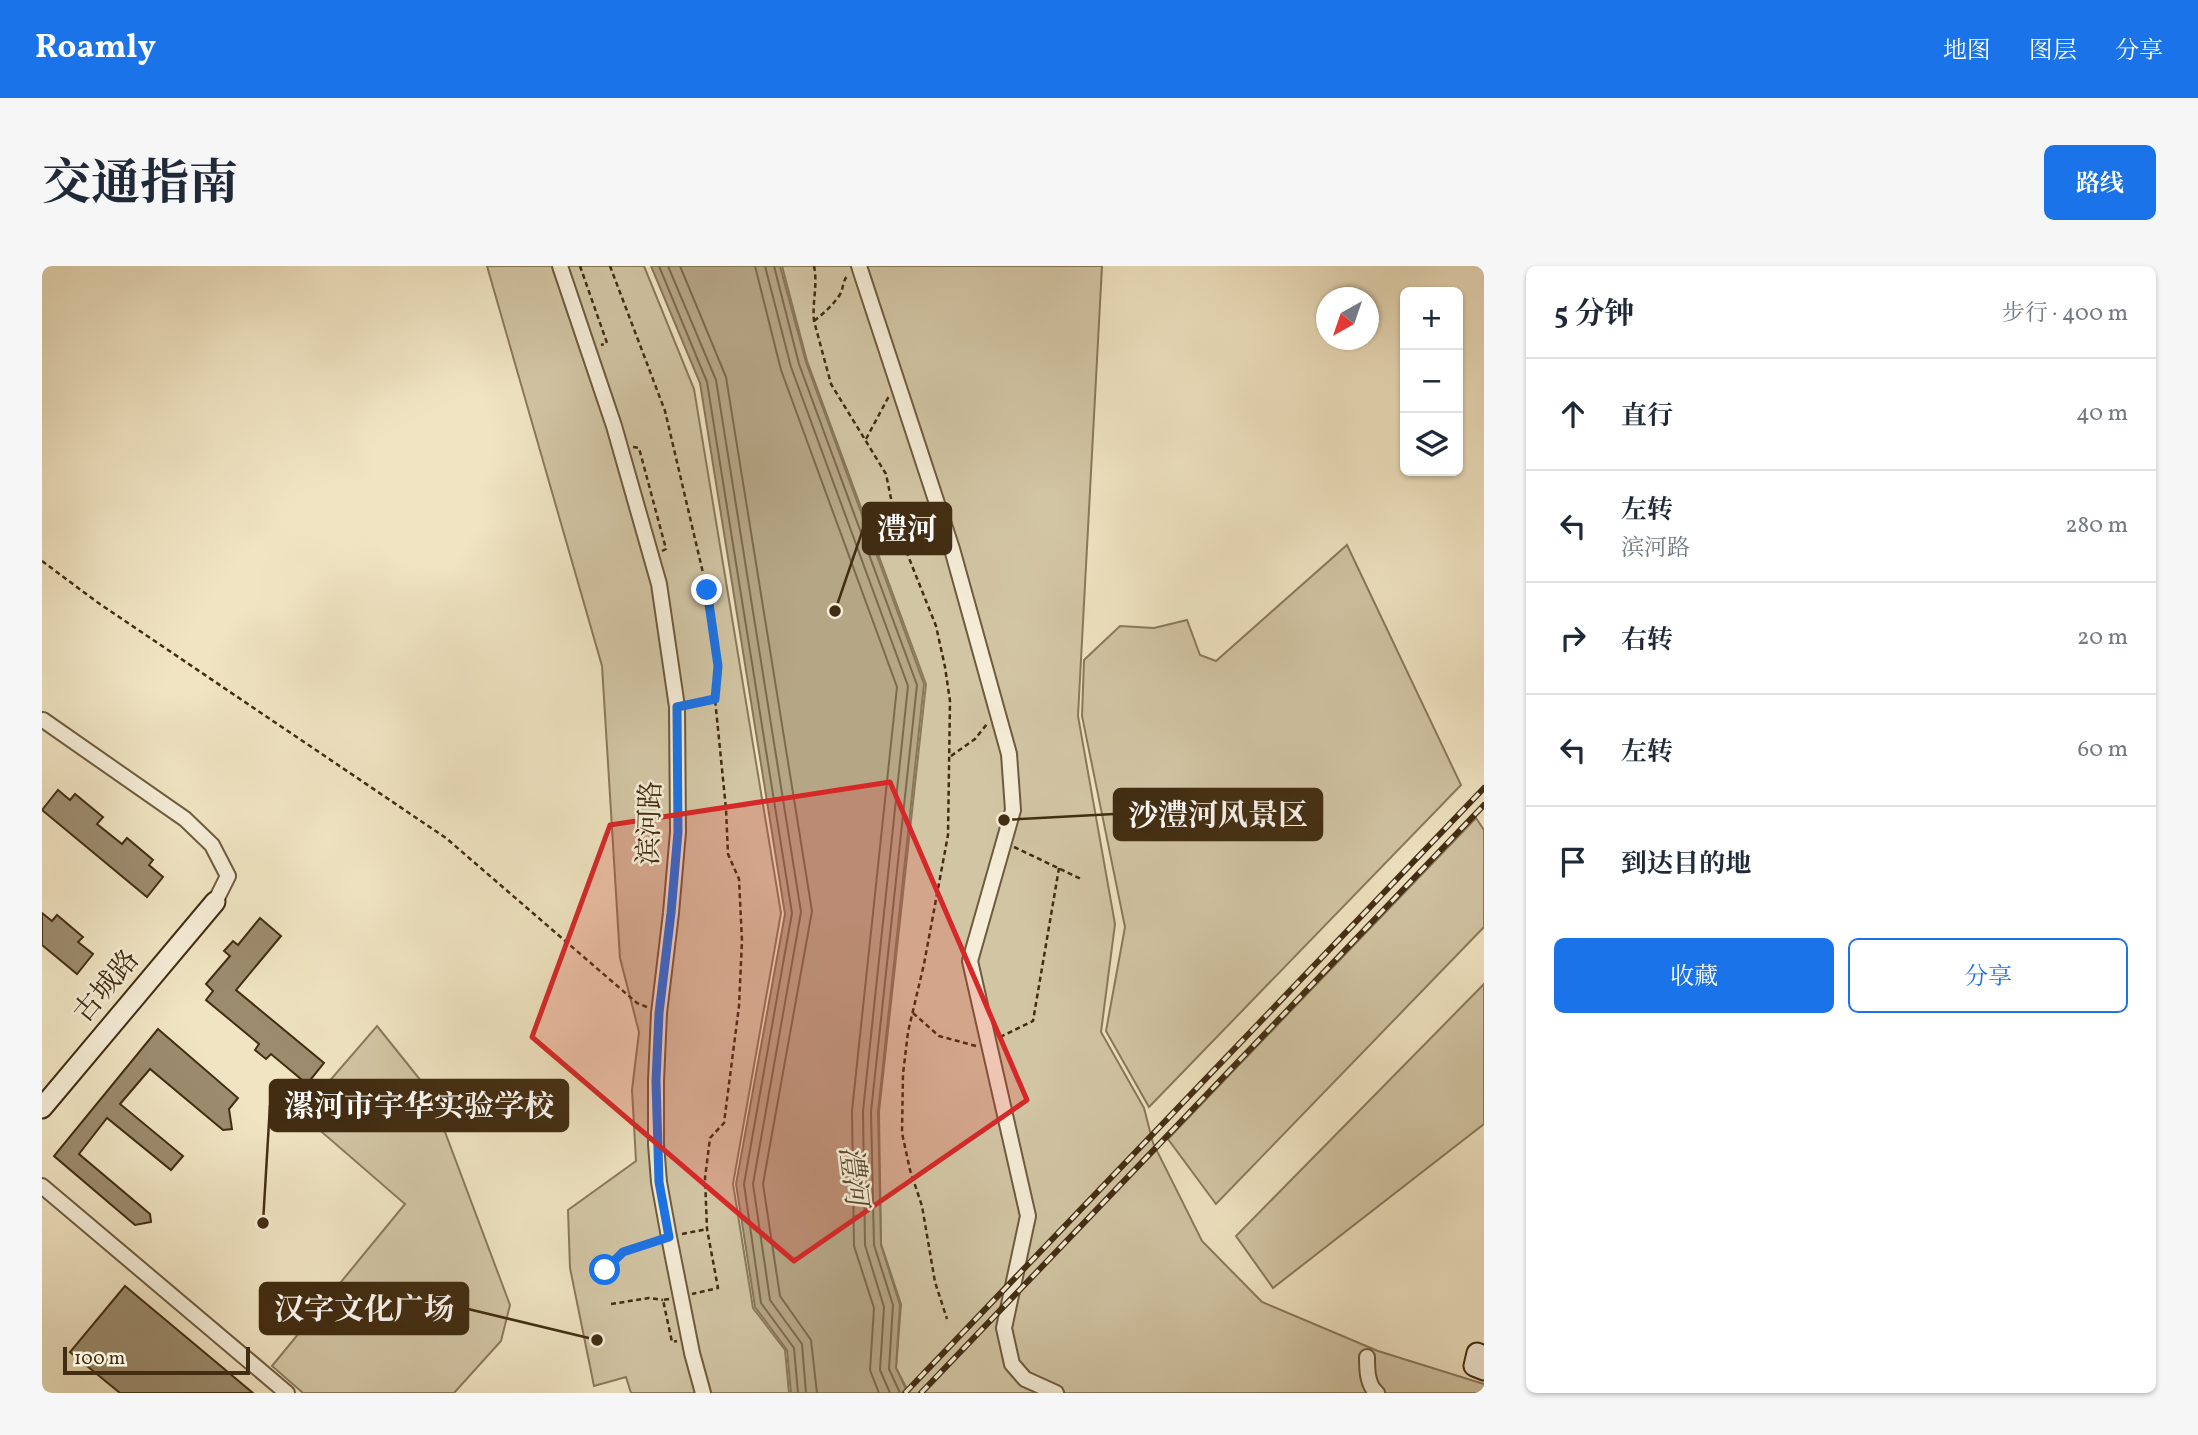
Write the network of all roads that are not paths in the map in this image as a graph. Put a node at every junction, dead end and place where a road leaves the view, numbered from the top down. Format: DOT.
graph roads {
  1 [pos="560,266"];
  2 [pos="855,269"];
  3 [pos="43,720"];
  4 [pos="215,902"];
  5 [pos="42,1108"];
  6 [pos="42,1186"];
  7 [pos="1367,1357"];
  8 [pos="287,1393"];
  9 [pos="703,1393"];
  10 [pos="1056,1393"];
  11 [pos="1377,1393"];
  1 -- 9 [label="street, 滨河路"];
  2 -- 10 [label="street"];
  3 -- 4 [label="street"];
  4 -- 5 [label="street, 古城路"];
  6 -- 8 [label="street"];
  7 -- 11 [label="street"];
}
